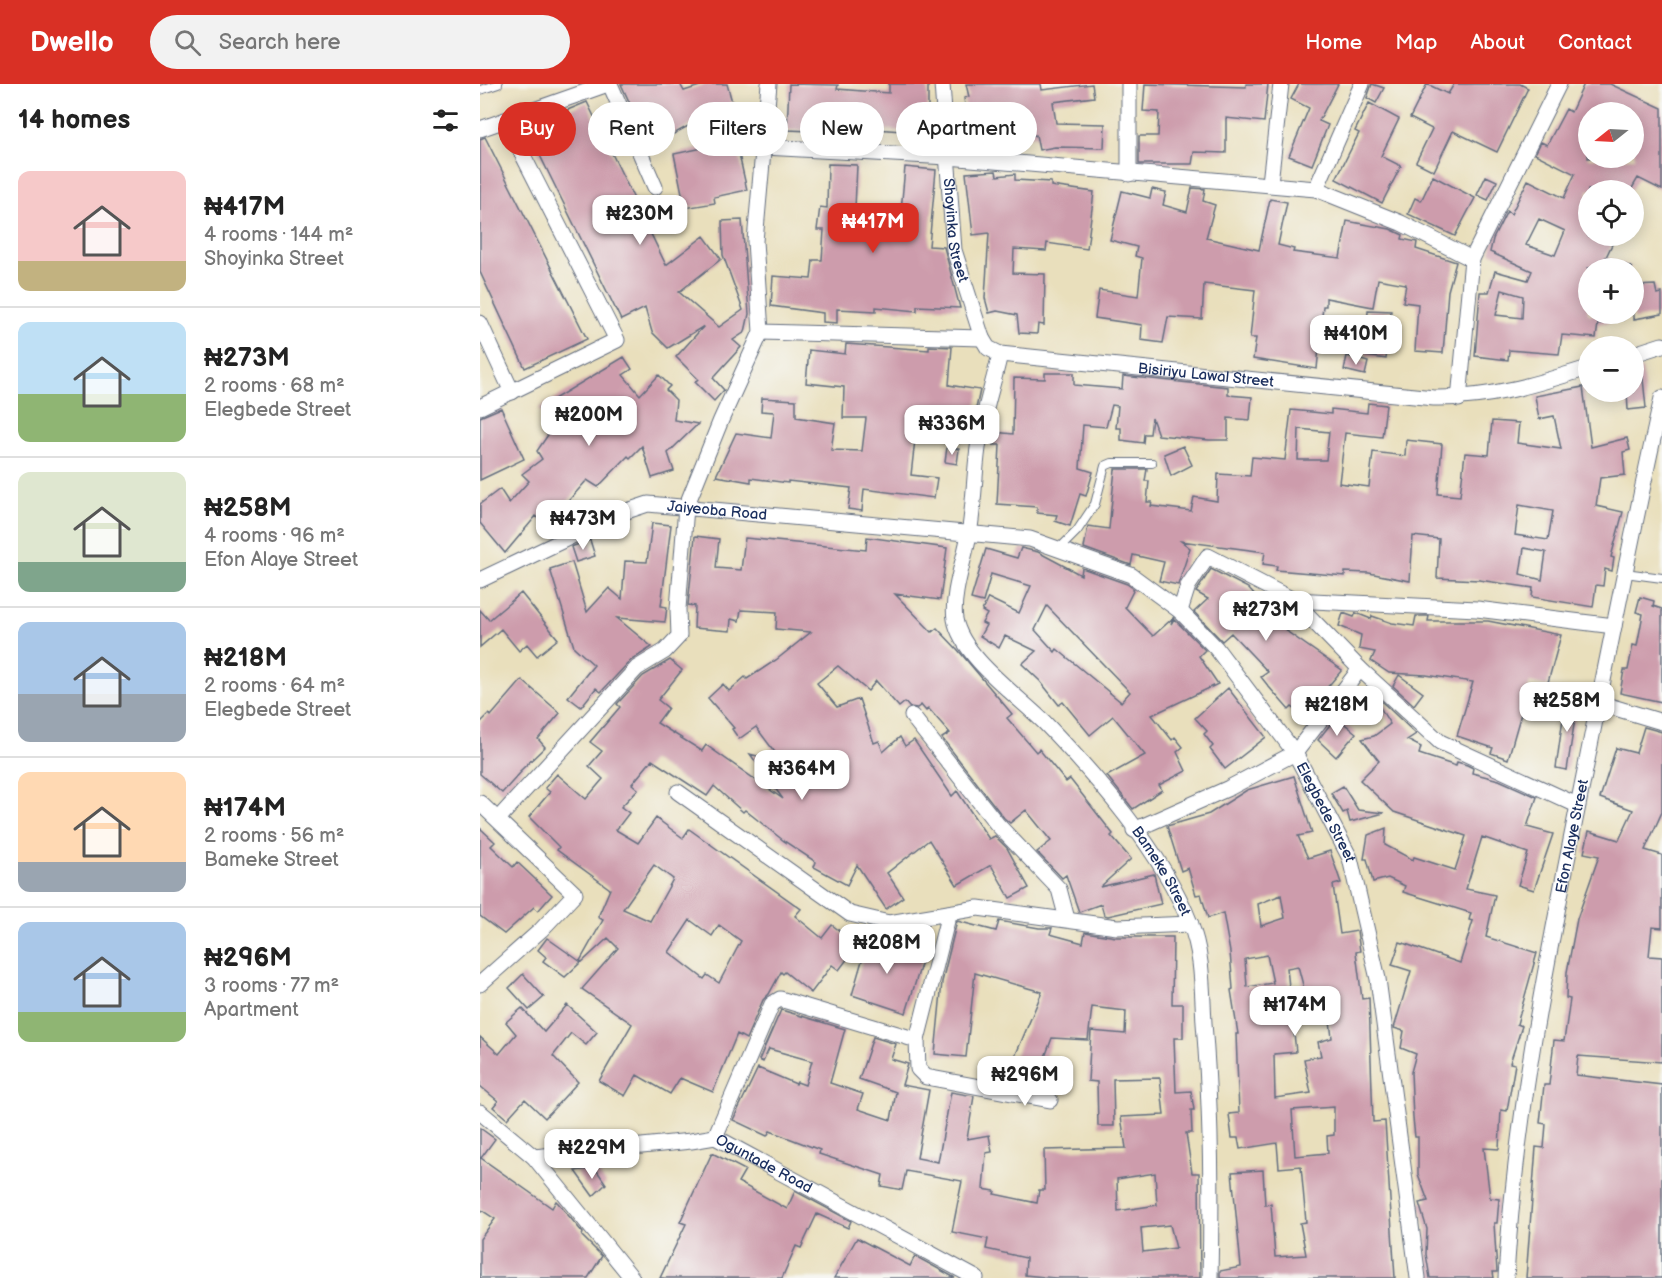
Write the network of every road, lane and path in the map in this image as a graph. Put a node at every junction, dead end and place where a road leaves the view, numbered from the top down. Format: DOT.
graph roads {
  1 [pos="498,84"];
  2 [pos="609,84"];
  3 [pos="769,84"];
  4 [pos="942,84"];
  5 [pos="1129,84"];
  6 [pos="1281,84"];
  7 [pos="1362,84"];
  8 [pos="1559,84"];
  9 [pos="480,90"];
  10 [pos="557,102"];
  11 [pos="768,102"];
  12 [pos="498,123"];
  13 [pos="480,129"];
  14 [pos="788,148"];
  15 [pos="523,156"];
  16 [pos="763,156"];
  17 [pos="948,157"];
  18 [pos="1129,174"];
  19 [pos="1270,183"];
  20 [pos="655,187"];
  21 [pos="1316,189"];
  22 [pos="1472,259"];
  23 [pos="480,323"];
  24 [pos="761,332"];
  25 [pos="982,338"];
  26 [pos="1662,345"];
  27 [pos="1644,351"];
  28 [pos="1000,354"];
  29 [pos="1578,371"];
  30 [pos="512,392"];
  31 [pos="1662,398"];
  32 [pos="1459,399"];
  33 [pos="480,407"];
  34 [pos="1152,464"];
  35 [pos="686,507"];
  36 [pos="969,532"];
  37 [pos="1059,549"];
  38 [pos="1625,573"];
  39 [pos="481,577"];
  40 [pos="1662,578"];
  41 [pos="1293,600"];
  42 [pos="1180,611"];
  43 [pos="1614,626"];
  44 [pos="1360,669"];
  45 [pos="1599,703"];
  46 [pos="912,716"];
  47 [pos="1662,722"];
  48 [pos="1295,753"];
  49 [pos="678,792"];
  50 [pos="480,803"];
  51 [pos="1577,805"];
  52 [pos="498,819"];
  53 [pos="1134,830"];
  54 [pos="949,913"];
  55 [pos="1067,919"];
  56 [pos="1191,924"];
  57 [pos="480,984"];
  58 [pos="917,1040"];
  59 [pos="1050,1100"];
  60 [pos="480,1112"];
  61 [pos="715,1137"];
  62 [pos="534,1157"];
  63 [pos="632,1278"];
  64 [pos="976,1278"];
  65 [pos="1210,1278"];
  66 [pos="1418,1278"];
  67 [pos="1506,1278"];
  1 -- 9 [label="lane"];
  2 -- 10 [label="street"];
  2 -- 20 [label="street"];
  3 -- 11 [label="street"];
  4 -- 17 [label="street, Shoyinka Street"];
  5 -- 18 [label="street"];
  6 -- 19 [label="street"];
  7 -- 21 [label="street"];
  8 -- 22 [label="street"];
  12 -- 13 [label="street"];
  14 -- 17 [label="street"];
  15 -- 30 [label="street"];
  16 -- 24 [label="street"];
  17 -- 18 [label="street"];
  17 -- 25 [label="street, Shoyinka Street"];
  18 -- 19 [label="street"];
  19 -- 21 [label="street"];
  21 -- 22 [label="street"];
  22 -- 32 [label="street"];
  23 -- 30 [label="street"];
  24 -- 25 [label="street"];
  24 -- 35 [label="street"];
  25 -- 28 [label="street"];
  26 -- 27 [label="street"];
  28 -- 32 [label="street, Bisiriyu Lawal Street"];
  28 -- 36 [label="street, Bameke Street"];
  29 -- 32 [label="street, Bisiriyu Lawal Street"];
  30 -- 33 [label="street"];
  31 -- 38 [label="street, Efon Alaye Street"];
  34 -- 37 [label="lane"];
  35 -- 36 [label="street, Jaiyeoba Road"];
  35 -- 39 [label="street, Jaiyeoba Road"];
  35 -- 52 [label="street"];
  36 -- 37 [label="street, Elegbede Street"];
  36 -- 53 [label="street, Bameke Street"];
  37 -- 42 [label="street, Elegbede Street"];
  38 -- 40 [label="lane"];
  38 -- 43 [label="street, Efon Alaye Street"];
  41 -- 42 [label="street"];
  41 -- 43 [label="street"];
  41 -- 44 [label="street"];
  42 -- 48 [label="street, Elegbede Street"];
  43 -- 45 [label="street, Efon Alaye Street"];
  44 -- 48 [label="street"];
  44 -- 51 [label="street"];
  45 -- 47 [label="street"];
  45 -- 51 [label="street, Efon Alaye Street"];
  46 -- 55 [label="street"];
  48 -- 53 [label="street"];
  48 -- 66 [label="street, Elegbede Street"];
  49 -- 54 [label="street"];
  50 -- 52 [label="street"];
  51 -- 67 [label="street, Efon Alaye Street"];
  52 -- 57 [label="street"];
  53 -- 56 [label="street, Bameke Street"];
  54 -- 55 [label="street"];
  54 -- 58 [label="street"];
  55 -- 56 [label="street"];
  56 -- 65 [label="street, Bameke Street"];
  58 -- 59 [label="street"];
  58 -- 61 [label="street"];
  60 -- 62 [label="street"];
  61 -- 62 [label="street, Oguntade Road"];
  61 -- 64 [label="street, Oguntade Road"];
  62 -- 63 [label="street"];
}
